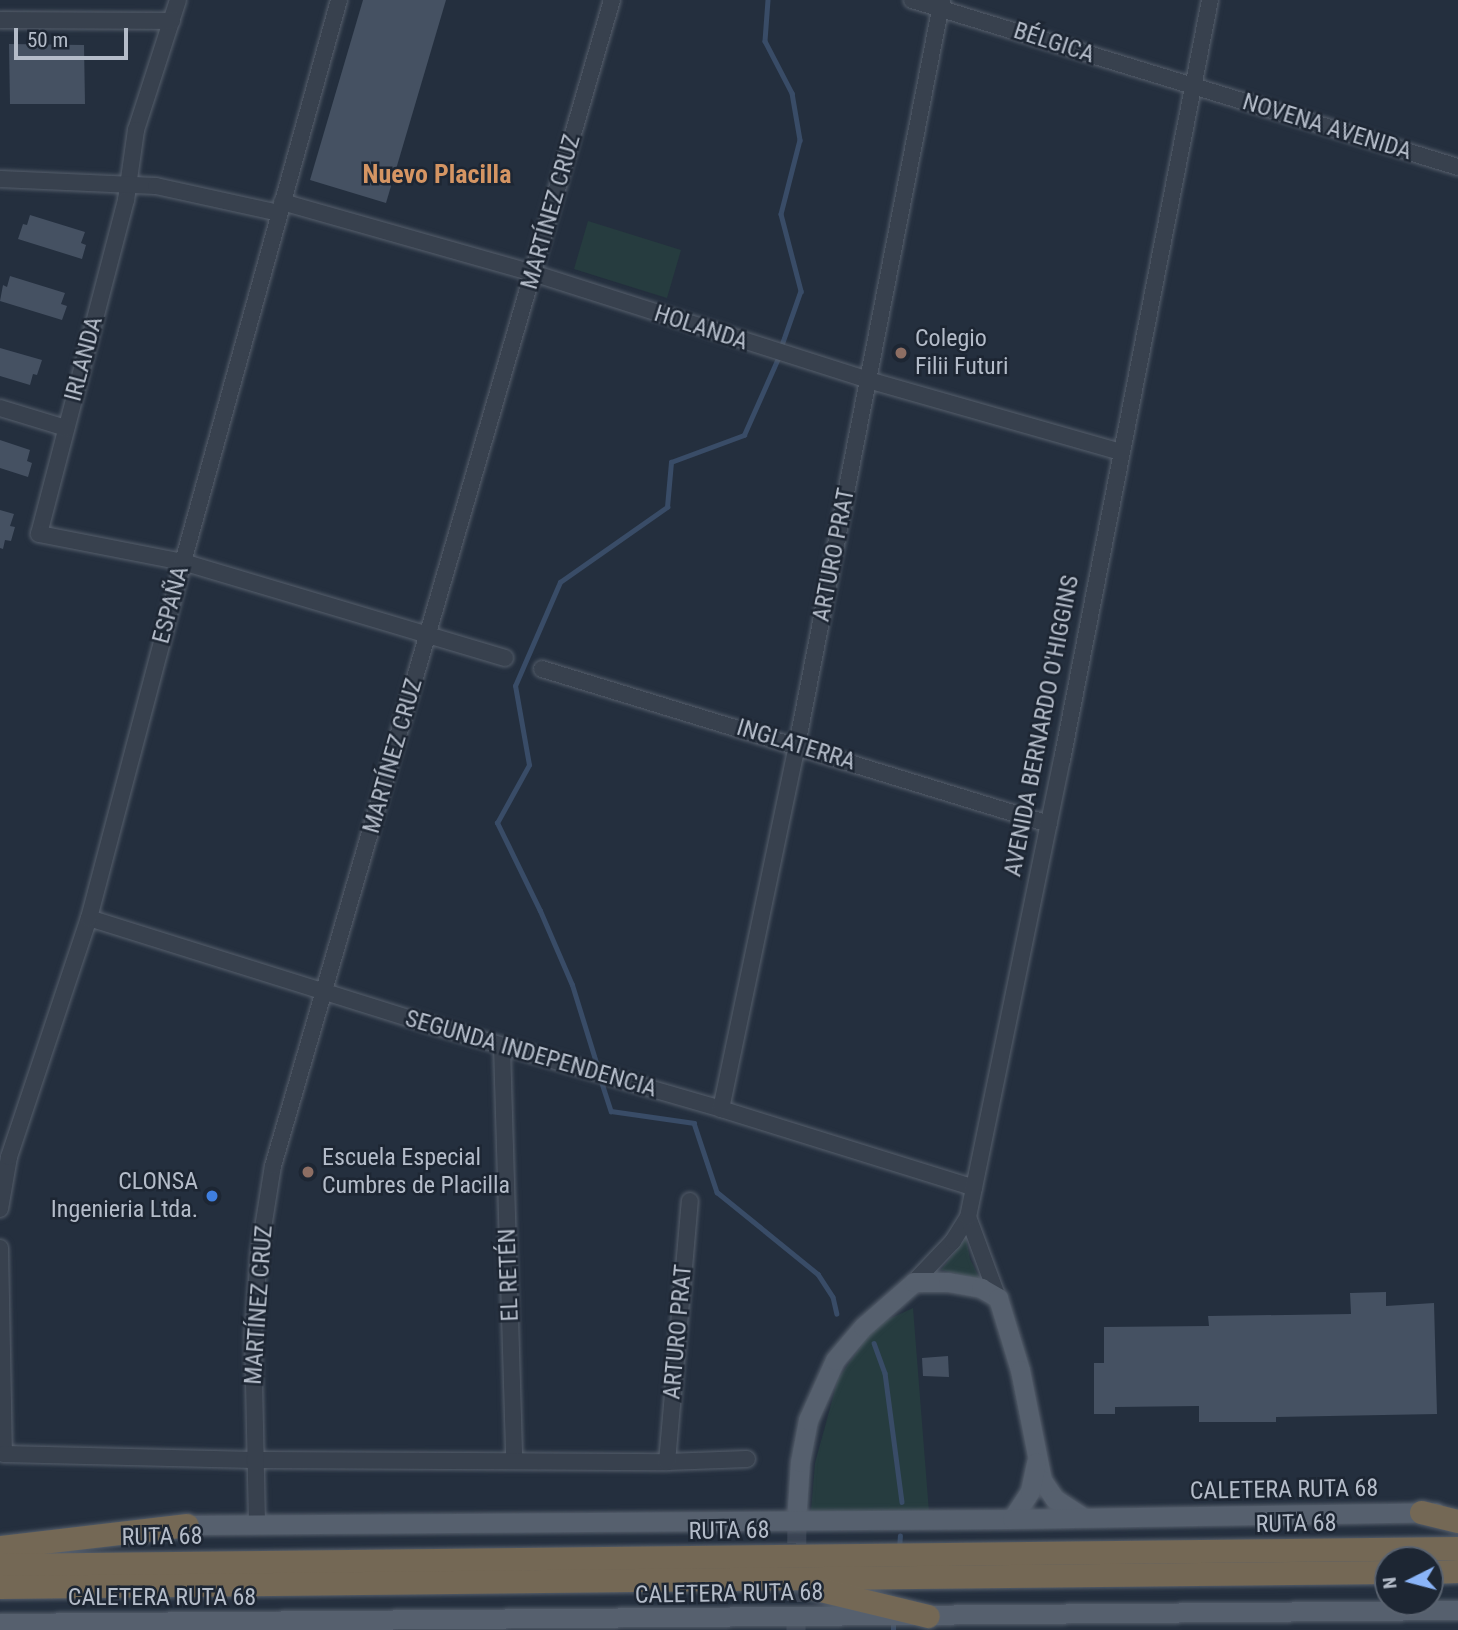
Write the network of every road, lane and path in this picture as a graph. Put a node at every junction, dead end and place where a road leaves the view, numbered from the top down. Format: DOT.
graph roads {
  1 [pos="178,0"];
  2 [pos="339,0"];
  3 [pos="612,0"];
  4 [pos="912,0"];
  5 [pos="1210,0"];
  6 [pos="941,3"];
  7 [pos="0,20"];
  8 [pos="172,21"];
  9 [pos="1195,88"];
  10 [pos="1458,167"];
  11 [pos="0,178"];
  12 [pos="130,184"];
  13 [pos="281,208"];
  14 [pos="533,274"];
  15 [pos="868,380"];
  16 [pos="0,408"];
  17 [pos="66,428"];
  18 [pos="1121,452"];
  19 [pos="183,562"];
  20 [pos="429,633"];
  21 [pos="505,658"];
  22 [pos="542,669"];
  23 [pos="797,745"];
  24 [pos="1049,824"];
  25 [pos="89,918"];
  26 [pos="326,993"];
  27 [pos="502,1047"];
  28 [pos="721,1109"];
  29 [pos="4,1157"];
  30 [pos="974,1188"];
  31 [pos="690,1202"];
  32 [pos="0,1209"];
  33 [pos="968,1217"];
  34 [pos="0,1248"];
  35 [pos="914,1282"];
  36 [pos="998,1298"];
  37 [pos="1036,1455"];
  38 [pos="747,1459"];
  39 [pos="254,1460"];
  40 [pos="514,1461"];
  41 [pos="667,1462"];
  42 [pos="797,1507"];
  43 [pos="1458,1511"];
  44 [pos="1421,1512"];
  45 [pos="1083,1517"];
  46 [pos="1012,1519"];
  47 [pos="1458,1521"];
  48 [pos="257,1524"];
  49 [pos="187,1525"];
  50 [pos="0,1547"];
  51 [pos="1458,1548"];
  52 [pos="0,1565"];
  53 [pos="1374,1572"];
  54 [pos="779,1580"];
  55 [pos="0,1587"];
  56 [pos="1458,1610"];
  57 [pos="928,1616"];
  58 [pos="1054,1622"];
  59 [pos="0,1623"];
  60 [pos="260,1626"];
  1 -- 8 [label="street"];
  2 -- 13 [label="street, ESPAÑA"];
  3 -- 14 [label="street, MARTÍNEZ CRUZ"];
  4 -- 6 [label="street, BÉLGICA"];
  5 -- 9 [label="street, AVENIDA BERNARDO O'HIGGINS"];
  6 -- 9 [label="street, BÉLGICA"];
  6 -- 15 [label="street, ARTURO PRAT"];
  7 -- 8 [label="street"];
  8 -- 12 [label="street, IRLANDA"];
  9 -- 10 [label="street, NOVENA AVENIDA"];
  9 -- 18 [label="street, AVENIDA BERNARDO O'HIGGINS"];
  11 -- 12 [label="street, HOLANDA"];
  12 -- 13 [label="street, HOLANDA"];
  12 -- 17 [label="street, IRLANDA"];
  13 -- 14 [label="street, HOLANDA"];
  13 -- 19 [label="street, ESPAÑA"];
  14 -- 15 [label="street, HOLANDA"];
  14 -- 20 [label="street, MARTÍNEZ CRUZ"];
  15 -- 18 [label="street, HOLANDA"];
  15 -- 23 [label="street, ARTURO PRAT"];
  16 -- 17 [label="street"];
  17 -- 19 [label="street, IRLANDA"];
  18 -- 24 [label="street, AVENIDA BERNARDO O'HIGGINS"];
  19 -- 20 [label="street"];
  19 -- 25 [label="street, ESPAÑA"];
  20 -- 21 [label="street"];
  20 -- 26 [label="street, MARTÍNEZ CRUZ"];
  22 -- 23 [label="street, INGLATERRA"];
  23 -- 24 [label="street, INGLATERRA"];
  23 -- 28 [label="street, ARTURO PRAT"];
  24 -- 30 [label="street, AVENIDA BERNARDO O'HIGGINS"];
  25 -- 26 [label="street, SEGUNDA INDEPENDENCIA"];
  25 -- 29 [label="street, ESPAÑA"];
  26 -- 27 [label="street, SEGUNDA INDEPENDENCIA"];
  26 -- 39 [label="street, MARTÍNEZ CRUZ"];
  27 -- 28 [label="street, SEGUNDA INDEPENDENCIA"];
  27 -- 40 [label="street, EL RETÉN"];
  28 -- 30 [label="street, SEGUNDA INDEPENDENCIA"];
  29 -- 32 [label="street, ESPAÑA"];
  30 -- 33 [label="street, AVENIDA BERNARDO O'HIGGINS"];
  31 -- 41 [label="street, ARTURO PRAT"];
  33 -- 35 [label="street"];
  33 -- 36 [label="street"];
  34 -- 39 [label="street"];
  35 -- 36 [label="main road"];
  35 -- 42 [label="main road"];
  36 -- 37 [label="main road"];
  37 -- 45 [label="main road"];
  37 -- 46 [label="main road"];
  38 -- 41 [label="street"];
  39 -- 40 [label="street"];
  39 -- 48 [label="street, MARTÍNEZ CRUZ"];
  40 -- 41 [label="street"];
  43 -- 44 [label="main road, CALETERA RUTA 68"];
  44 -- 45 [label="main road, CALETERA RUTA 68"];
  44 -- 47 [label="highway"];
  45 -- 46 [label="main road, CALETERA RUTA 68"];
  46 -- 48 [label="main road, CALETERA RUTA 68"];
  48 -- 49 [label="main road, CALETERA RUTA 68"];
  49 -- 50 [label="highway"];
  51 -- 52 [label="highway, RUTA 68"];
  53 -- 54 [label="highway, RUTA 68"];
  54 -- 55 [label="highway, RUTA 68"];
  54 -- 57 [label="highway"];
  56 -- 58 [label="main road, CALETERA RUTA 68"];
  57 -- 58 [label="main road, CALETERA RUTA 68"];
  57 -- 60 [label="main road, CALETERA RUTA 68"];
  59 -- 60 [label="main road, CALETERA RUTA 68"];
}
